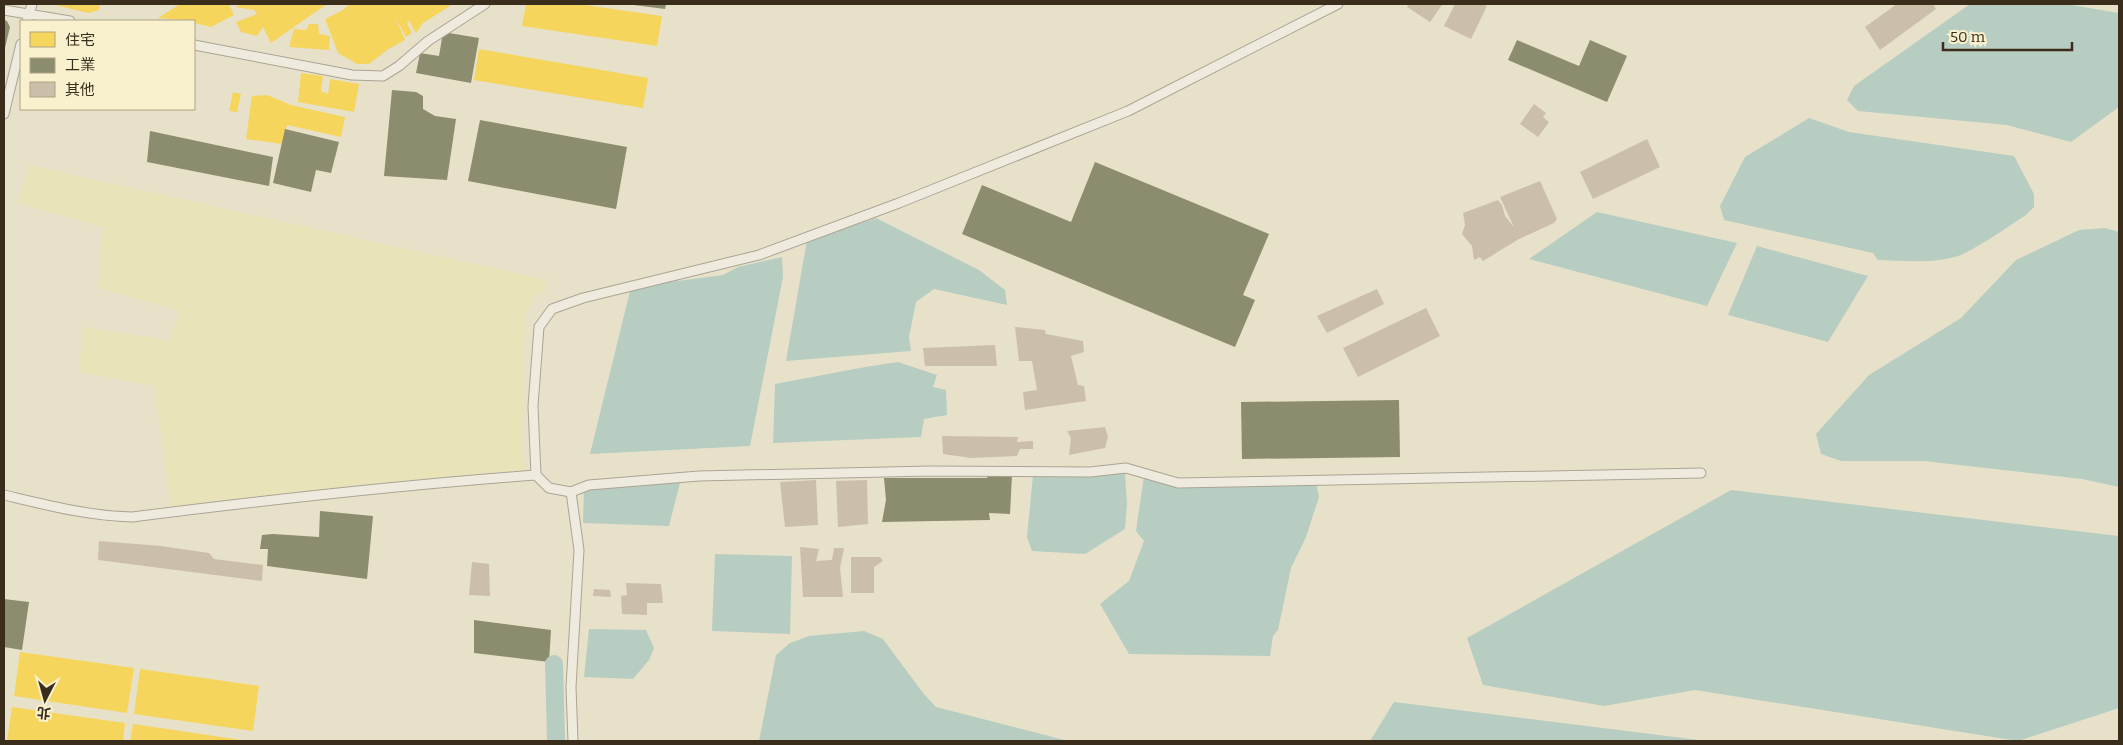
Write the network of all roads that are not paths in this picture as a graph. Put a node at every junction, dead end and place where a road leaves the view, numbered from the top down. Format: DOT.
graph roads {
  1 [pos="32,4"];
  2 [pos="485,4"];
  3 [pos="1338,4"];
  4 [pos="4,10"];
  5 [pos="28,17"];
  6 [pos="60,20"];
  7 [pos="195,45"];
  8 [pos="20,48"];
  9 [pos="4,114"];
  10 [pos="1700,473"];
  11 [pos="536,475"];
  12 [pos="571,492"];
  13 [pos="4,495"];
  14 [pos="573,741"];
  1 -- 5 [label="lane"];
  2 -- 7 [label="lane"];
  3 -- 11 [label="lane"];
  4 -- 5 [label="lane"];
  5 -- 6 [label="lane"];
  8 -- 9 [label="lane"];
  10 -- 12 [label="lane"];
  11 -- 12 [label="lane"];
  11 -- 13 [label="lane"];
  12 -- 14 [label="lane"];
}
